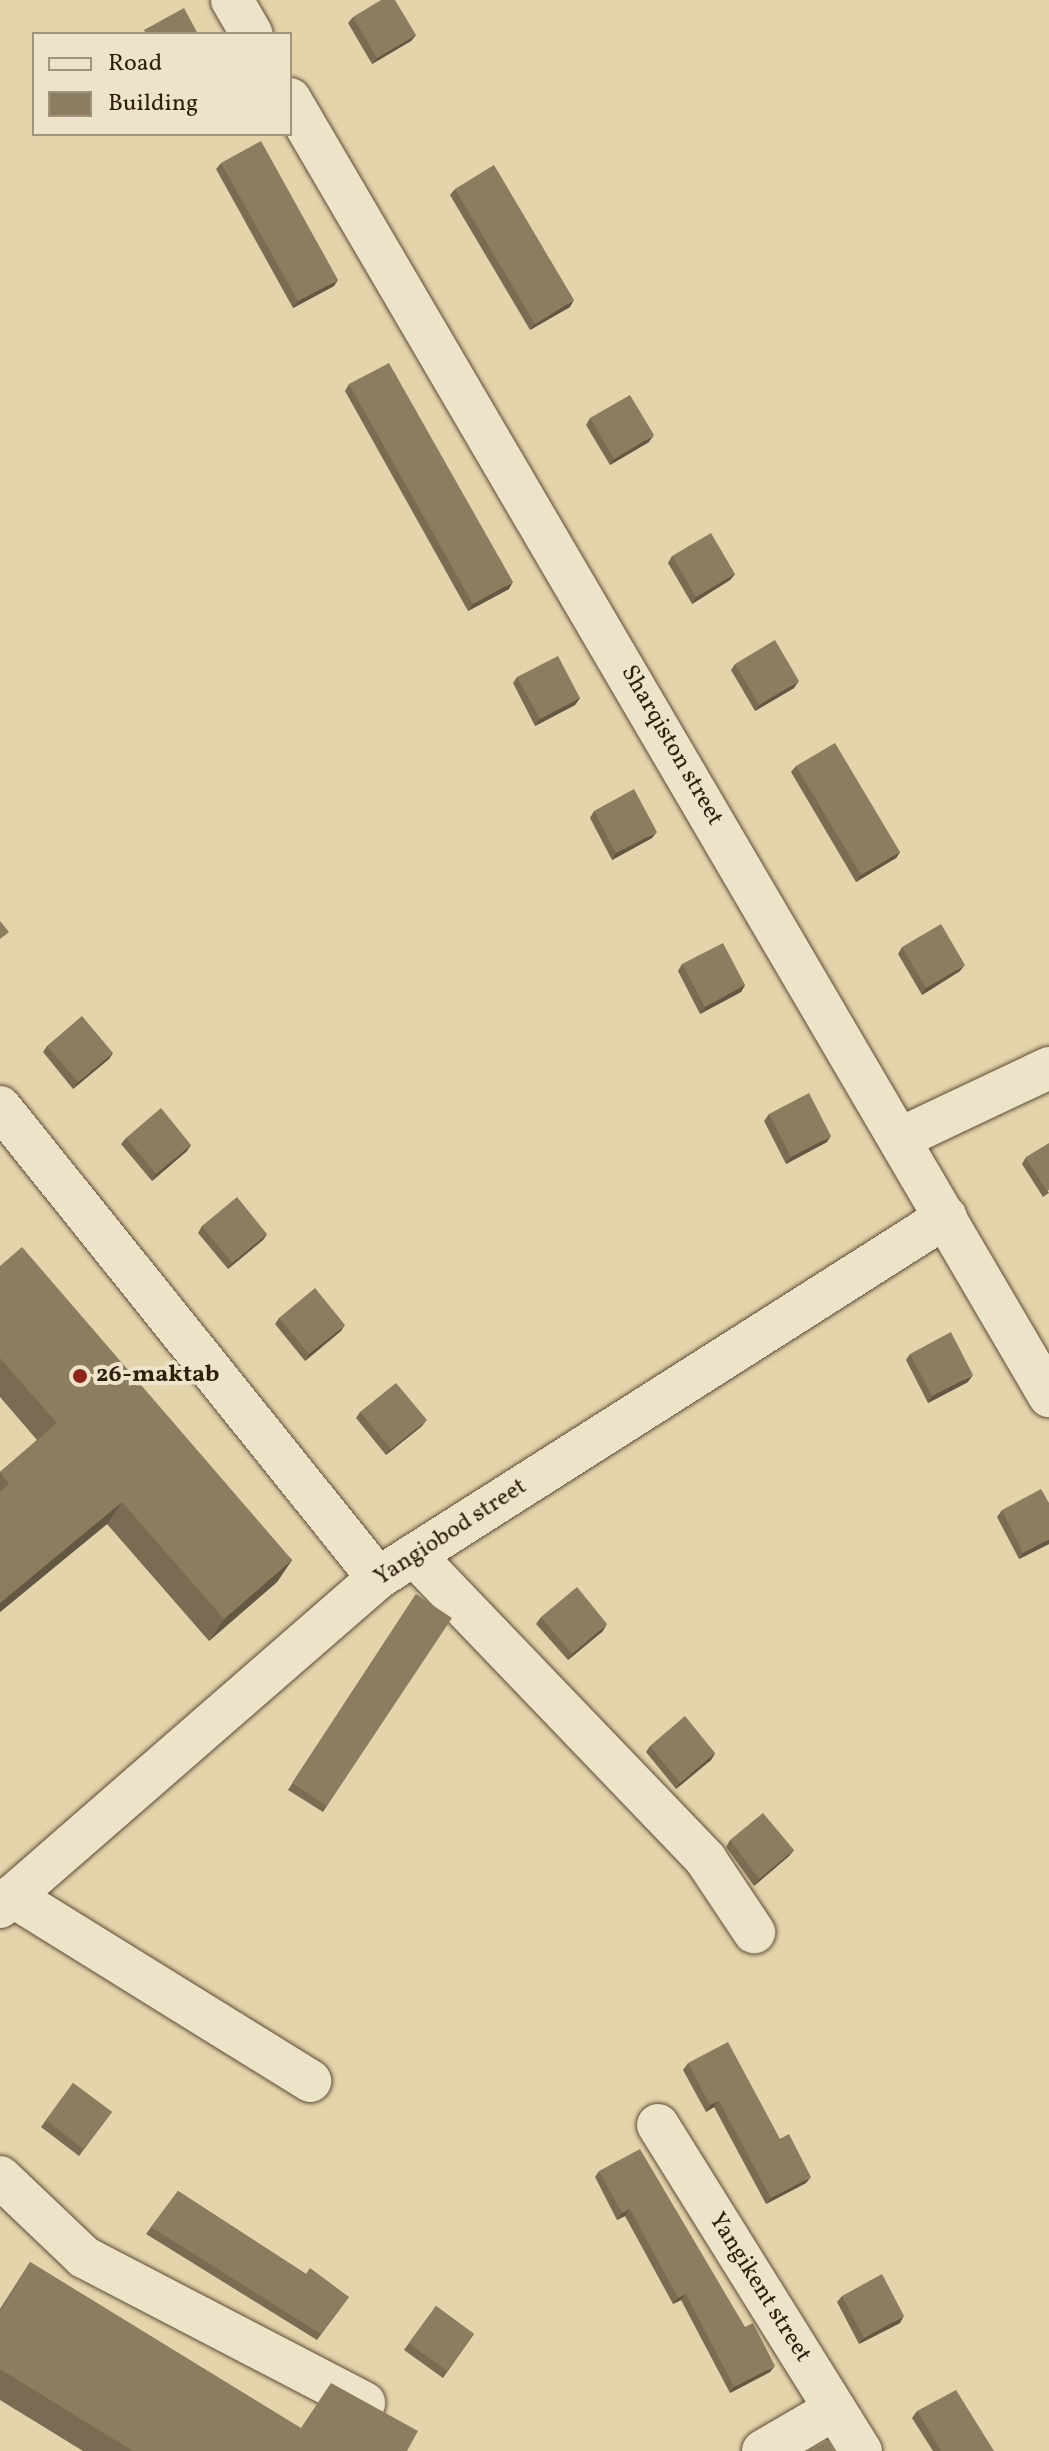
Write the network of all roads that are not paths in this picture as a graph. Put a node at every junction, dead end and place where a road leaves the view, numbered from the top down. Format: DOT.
graph roads {
  1 [pos="232,0"];
  2 [pos="251,32"];
  3 [pos="292,102"];
  4 [pos="1049,1068"];
  5 [pos="0,1107"];
  6 [pos="901,1138"];
  7 [pos="946,1217"];
  8 [pos="1049,1396"];
  9 [pos="414,1555"];
  10 [pos="378,1578"];
  11 [pos="6,1901"];
  12 [pos="754,1932"];
  13 [pos="310,2081"];
  14 [pos="658,2125"];
  15 [pos="0,2177"];
  16 [pos="364,2403"];
  17 [pos="835,2409"];
  18 [pos="763,2451"];
  19 [pos="861,2451"];
  1 -- 2 [label="street"];
  3 -- 6 [label="street, Sharqiston street"];
  4 -- 6 [label="street"];
  5 -- 10 [label="street"];
  6 -- 7 [label="street, Sharqiston street"];
  7 -- 8 [label="street, Sharqiston street"];
  7 -- 9 [label="street, Yangiobod street"];
  9 -- 10 [label="street, Yangiobod street"];
  9 -- 12 [label="street"];
  10 -- 11 [label="street, Yangiobod street"];
  11 -- 13 [label="street"];
  14 -- 17 [label="street, Yangikent street"];
  15 -- 16 [label="street"];
  17 -- 18 [label="street"];
  17 -- 19 [label="street, Yangikent street"];
}
